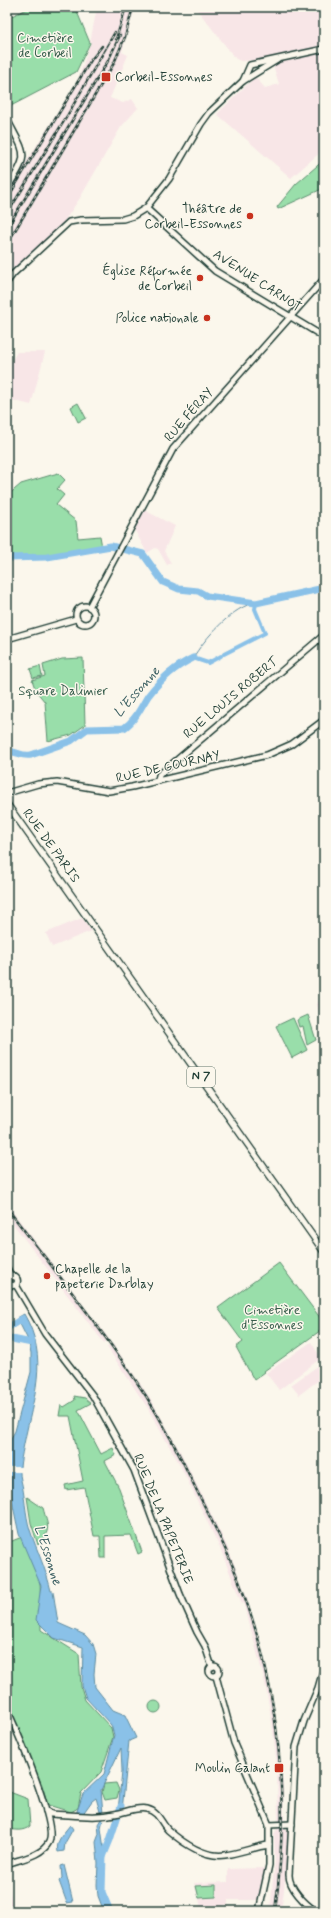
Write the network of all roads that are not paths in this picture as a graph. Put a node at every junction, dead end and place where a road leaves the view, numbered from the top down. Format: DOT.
graph roads {
  1 [pos="324,49"];
  2 [pos="277,60"];
  3 [pos="255,65"];
  4 [pos="248,70"];
  5 [pos="255,73"];
  6 [pos="243,81"];
  7 [pos="7,119"];
  8 [pos="7,188"];
  9 [pos="146,208"];
  10 [pos="324,279"];
  11 [pos="7,282"];
  12 [pos="290,316"];
  13 [pos="324,337"];
  14 [pos="89,607"];
  15 [pos="76,619"];
  16 [pos="324,634"];
  17 [pos="7,639"];
  18 [pos="324,720"];
  19 [pos="158,781"];
  20 [pos="7,793"];
  21 [pos="7,804"];
  22 [pos="324,1252"];
  23 [pos="7,1268"];
  24 [pos="324,1667"];
  25 [pos="7,1709"];
  26 [pos="46,1811"];
  27 [pos="292,1824"];
  28 [pos="269,1825"];
  29 [pos="270,1845"];
  30 [pos="7,1864"];
  31 [pos="259,1911"];
  32 [pos="316,1911"];
  1 -- 2 [label="street"];
  2 -- 3 [label="street"];
  2 -- 5 [label="street"];
  3 -- 4 [label="street"];
  3 -- 5 [label="street"];
  4 -- 5 [label="street"];
  4 -- 6 [label="street"];
  5 -- 6 [label="street"];
  6 -- 9 [label="street"];
  7 -- 8 [label="street"];
  9 -- 11 [label="street"];
  9 -- 12 [label="street, AVENUE CARNOT"];
  10 -- 12 [label="street, RUE FÉRAY"];
  12 -- 13 [label="street, AVENUE CARNOT"];
  12 -- 14 [label="street, RUE FÉRAY"];
  14 -- 15 [label="street"];
  14 -- 15 [label="street"];
  15 -- 17 [label="street"];
  16 -- 19 [label="street, RUE LOUIS ROBERT"];
  18 -- 19 [label="street, RUE DE GOURNAY"];
  19 -- 20 [label="street, RUE DE GOURNAY"];
  21 -- 22 [label="main road, RUE DE PARIS / N 7"];
  23 -- 28 [label="street, RUE DE LA PAPETERIE"];
  24 -- 27 [label="street"];
  25 -- 26 [label="street"];
  26 -- 29 [label="street"];
  26 -- 30 [label="street"];
  27 -- 28 [label="street"];
  27 -- 32 [label="street"];
  28 -- 29 [label="street"];
  29 -- 31 [label="street"];
}
